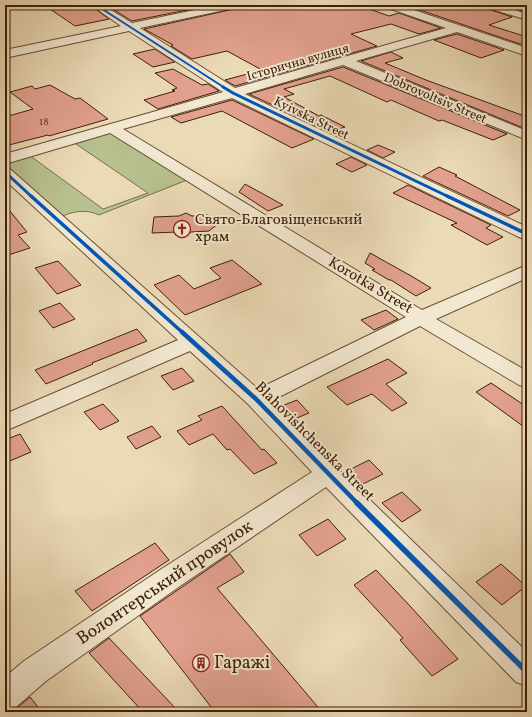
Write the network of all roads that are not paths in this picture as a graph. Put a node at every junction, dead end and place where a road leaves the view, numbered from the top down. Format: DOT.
graph roads {
  1 [pos="96,5"];
  2 [pos="200,5"];
  3 [pos="234,5"];
  4 [pos="389,5"];
  5 [pos="489,5"];
  6 [pos="527,17"];
  7 [pos="125,24"];
  8 [pos="458,28"];
  9 [pos="5,46"];
  10 [pos="527,52"];
  11 [pos="5,54"];
  12 [pos="344,61"];
  13 [pos="233,93"];
  14 [pos="111,128"];
  15 [pos="527,136"];
  16 [pos="5,159"];
  17 [pos="5,172"];
  18 [pos="527,234"];
  19 [pos="527,271"];
  20 [pos="421,318"];
  21 [pos="192,342"];
  22 [pos="527,380"];
  23 [pos="256,399"];
  24 [pos="5,423"];
  25 [pos="328,474"];
  26 [pos="527,672"];
  27 [pos="5,697"];
  1 -- 7 [label="street, Kyivska Street"];
  2 -- 7 [label="street"];
  3 -- 7 [label="street"];
  4 -- 8 [label="street"];
  5 -- 6 [label="street"];
  7 -- 9 [label="street"];
  7 -- 11 [label="street"];
  7 -- 13 [label="street, Kyivska Street"];
  8 -- 10 [label="street"];
  8 -- 12 [label="street, Історична вулиця"];
  12 -- 13 [label="street, Історична вулиця"];
  12 -- 15 [label="street, Dobrovoltsiv Street"];
  13 -- 14 [label="street, Історична вулиця"];
  13 -- 18 [label="street, Kyivska Street"];
  14 -- 16 [label="street, Історична вулиця"];
  14 -- 20 [label="street, Korotka Street"];
  17 -- 21 [label="street, Blahovishchenska Street"];
  19 -- 20 [label="street"];
  20 -- 22 [label="street, Korotka Street"];
  20 -- 23 [label="street"];
  21 -- 23 [label="street, Blahovishchenska Street"];
  21 -- 24 [label="street"];
  23 -- 25 [label="street, Blahovishchenska Street"];
  25 -- 26 [label="street, Blahovishchenska Street"];
  25 -- 27 [label="street, Волонтерський провулок"];
}
